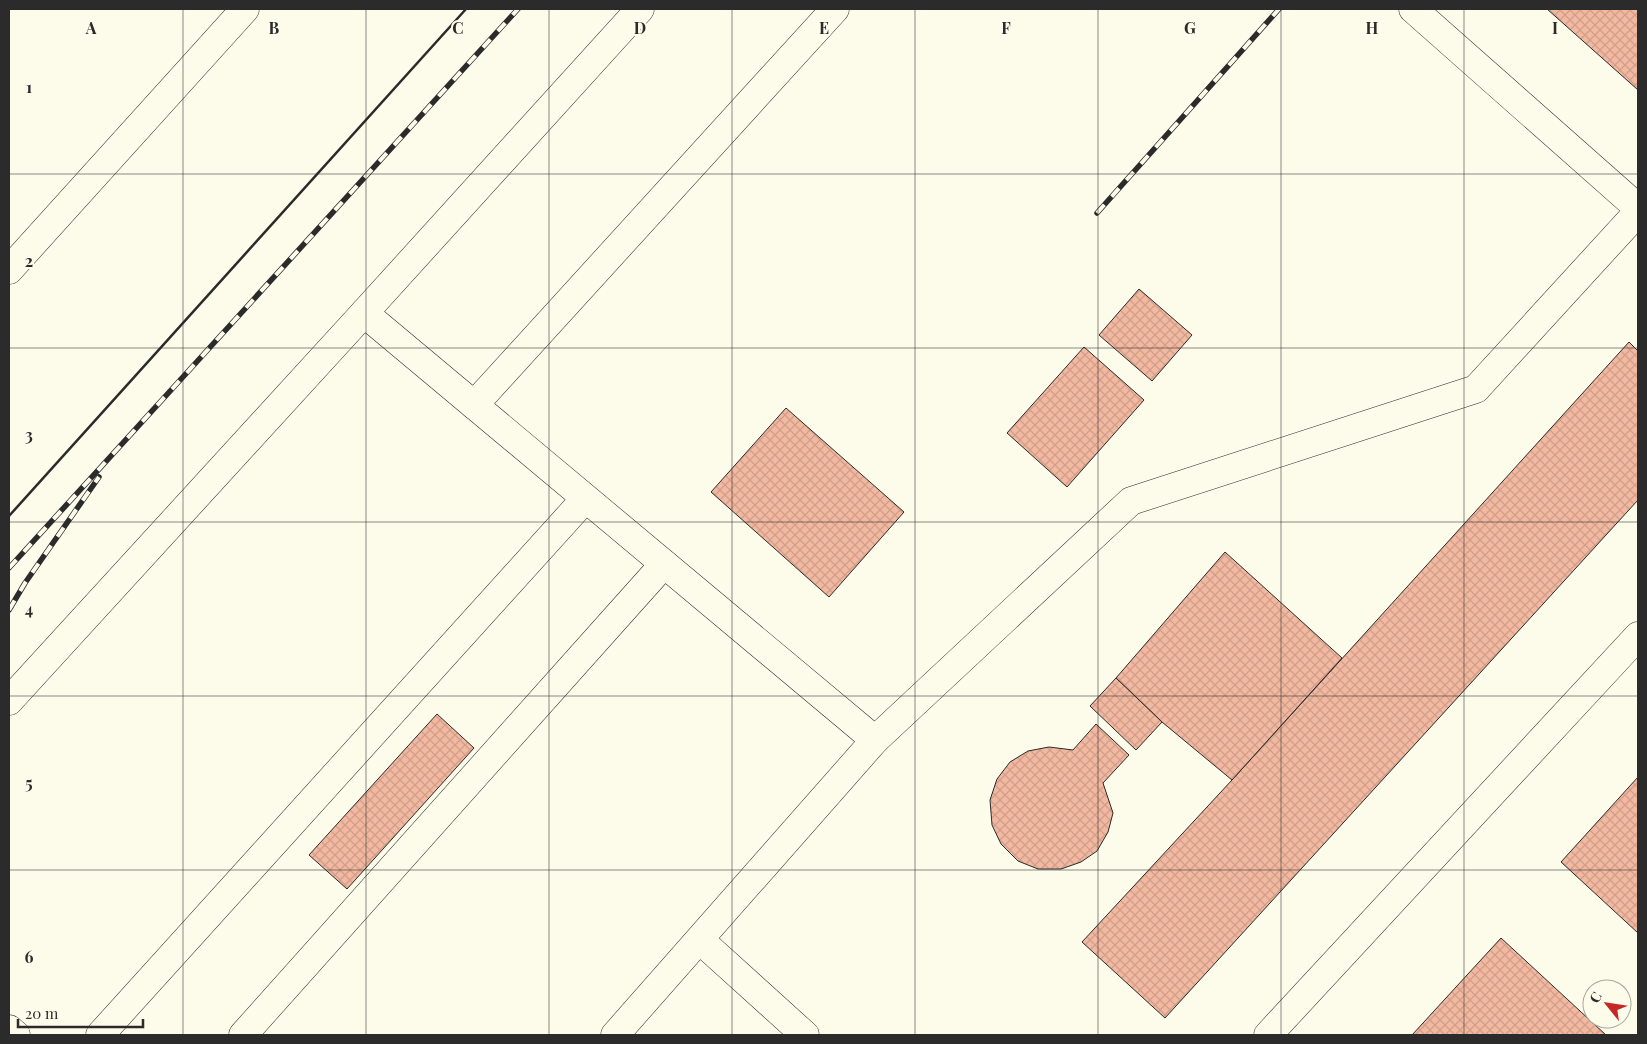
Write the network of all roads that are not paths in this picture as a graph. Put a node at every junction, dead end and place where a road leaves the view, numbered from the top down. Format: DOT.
graph roads {
  1 [pos="245,9"];
  2 [pos="640,9"];
  3 [pos="835,9"];
  4 [pos="1413,9"];
  5 [pos="1638,210"];
  6 [pos="9,270"];
  7 [pos="364,313"];
  8 [pos="474,405"];
  9 [pos="585,500"];
  10 [pos="664,564"];
  11 [pos="1638,636"];
  12 [pos="9,701"];
  13 [pos="874,740"];
  14 [pos="700,940"];
  15 [pos="9,1029"];
  16 [pos="16,1035"];
  17 [pos="100,1035"];
  18 [pos="243,1035"];
  19 [pos="615,1035"];
  20 [pos="805,1035"];
  21 [pos="1268,1035"];
  1 -- 6 [label="lane"];
  2 -- 7 [label="lane"];
  3 -- 8 [label="lane"];
  4 -- 5 [label="lane"];
  5 -- 13 [label="lane"];
  7 -- 8 [label="lane"];
  7 -- 12 [label="lane"];
  8 -- 9 [label="lane"];
  9 -- 10 [label="lane"];
  9 -- 17 [label="lane"];
  10 -- 13 [label="lane"];
  10 -- 18 [label="lane"];
  11 -- 21 [label="lane"];
  13 -- 14 [label="lane"];
  14 -- 19 [label="lane"];
  14 -- 20 [label="lane"];
  15 -- 16 [label="lane"];
}
